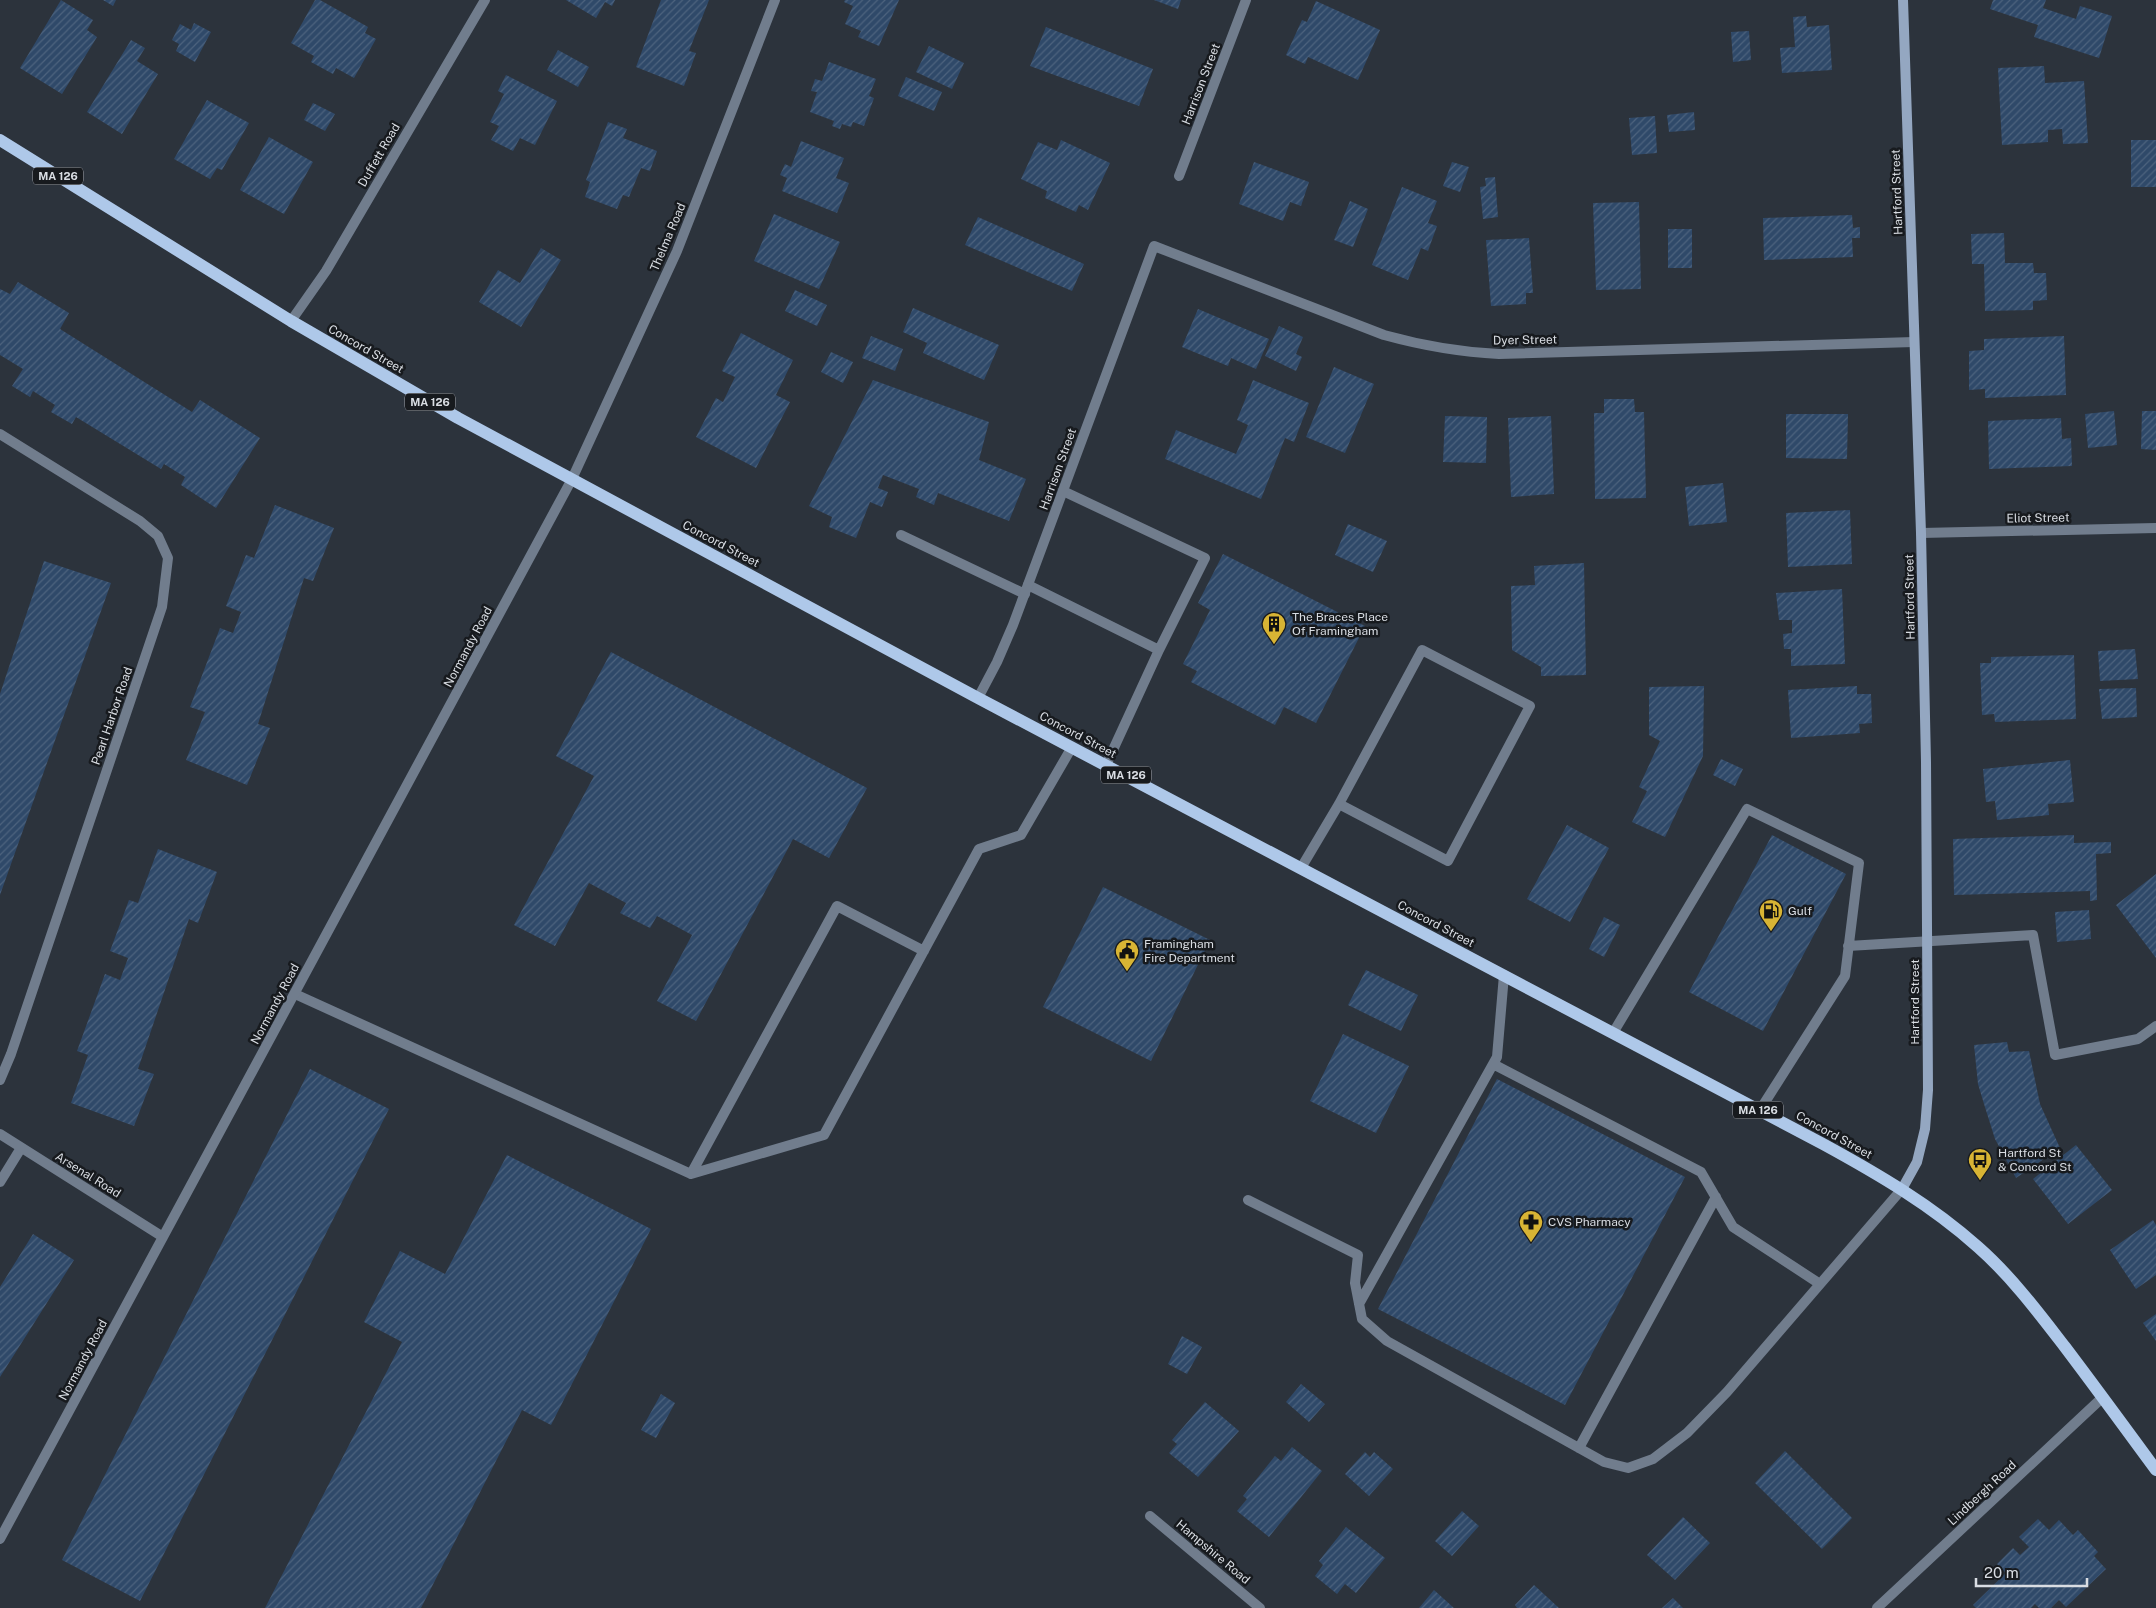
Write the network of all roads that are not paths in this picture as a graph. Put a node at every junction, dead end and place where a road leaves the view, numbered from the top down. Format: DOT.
graph roads {
  1 [pos="485,0"];
  2 [pos="775,0"];
  3 [pos="1246,0"];
  4 [pos="1903,0"];
  5 [pos="0,140"];
  6 [pos="1179,176"];
  7 [pos="1154,246"];
  8 [pos="291,321"];
  9 [pos="1914,342"];
  10 [pos="0,434"];
  11 [pos="572,480"];
  12 [pos="1063,492"];
  13 [pos="2156,528"];
  14 [pos="1921,533"];
  15 [pos="901,535"];
  16 [pos="1026,589"];
  17 [pos="1159,650"];
  18 [pos="978,698"];
  19 [pos="1072,747"];
  20 [pos="1106,765"];
  21 [pos="1339,804"];
  22 [pos="1301,868"];
  23 [pos="1927,942"];
  24 [pos="1848,946"];
  25 [pos="924,951"];
  26 [pos="1504,975"];
  27 [pos="295,994"];
  28 [pos="2156,1026"];
  29 [pos="1614,1033"];
  30 [pos="1493,1064"];
  31 [pos="0,1080"];
  32 [pos="1760,1110"];
  33 [pos="0,1134"];
  34 [pos="22,1148"];
  35 [pos="691,1174"];
  36 [pos="0,1182"];
  37 [pos="1902,1189"];
  38 [pos="1716,1197"];
  39 [pos="1248,1200"];
  40 [pos="163,1237"];
  41 [pos="1820,1284"];
  42 [pos="1359,1304"];
  43 [pos="2103,1397"];
  44 [pos="1579,1448"];
  45 [pos="2156,1470"];
  46 [pos="1150,1516"];
  47 [pos="0,1539"];
  48 [pos="1260,1608"];
  49 [pos="1877,1608"];
  1 -- 8 [label="street, Duffett Road"];
  2 -- 11 [label="street, Thelma Road"];
  3 -- 6 [label="street, Harrison Street"];
  4 -- 9 [label="main road, Hartford Street"];
  5 -- 8 [label="main road, Concord Street / MA 126"];
  7 -- 9 [label="street, Dyer Street"];
  7 -- 12 [label="street, Harrison Street"];
  8 -- 11 [label="main road, Concord Street / MA 126"];
  9 -- 14 [label="main road, Hartford Street"];
  10 -- 31 [label="street, Pearl Harbor Road"];
  11 -- 18 [label="main road, Concord Street / MA 126"];
  11 -- 27 [label="street, Normandy Road"];
  12 -- 16 [label="street, Harrison Street"];
  12 -- 17 [label="street"];
  13 -- 14 [label="street, Eliot Street"];
  14 -- 23 [label="main road, Hartford Street"];
  15 -- 16 [label="street"];
  16 -- 17 [label="street"];
  16 -- 18 [label="street, Harrison Street"];
  17 -- 20 [label="street"];
  18 -- 19 [label="main road, Concord Street / MA 126"];
  19 -- 20 [label="main road, Concord Street / MA 126"];
  19 -- 25 [label="street"];
  20 -- 22 [label="main road, Concord Street / MA 126"];
  21 -- 21 [label="street"];
  21 -- 22 [label="street"];
  22 -- 26 [label="main road, Concord Street / MA 126"];
  23 -- 24 [label="street"];
  23 -- 28 [label="street"];
  23 -- 37 [label="main road, Hartford Street"];
  24 -- 29 [label="street"];
  24 -- 32 [label="street"];
  25 -- 35 [label="street"];
  25 -- 35 [label="street"];
  26 -- 29 [label="main road, Concord Street / MA 126"];
  26 -- 30 [label="street"];
  27 -- 35 [label="street"];
  27 -- 40 [label="street, Normandy Road"];
  29 -- 32 [label="main road, Concord Street / MA 126"];
  30 -- 38 [label="street"];
  30 -- 42 [label="street"];
  32 -- 37 [label="main road, Concord Street / MA 126"];
  33 -- 34 [label="street, Arsenal Road"];
  34 -- 36 [label="street"];
  34 -- 40 [label="street, Arsenal Road"];
  37 -- 41 [label="street"];
  37 -- 43 [label="main road, Concord Street / MA 126"];
  38 -- 41 [label="street"];
  38 -- 44 [label="street"];
  39 -- 42 [label="street"];
  40 -- 47 [label="street, Normandy Road"];
  41 -- 44 [label="street"];
  42 -- 44 [label="street"];
  43 -- 45 [label="main road, Concord Street / MA 126"];
  43 -- 49 [label="street, Lindbergh Road"];
  46 -- 48 [label="street, Hampshire Road"];
}
